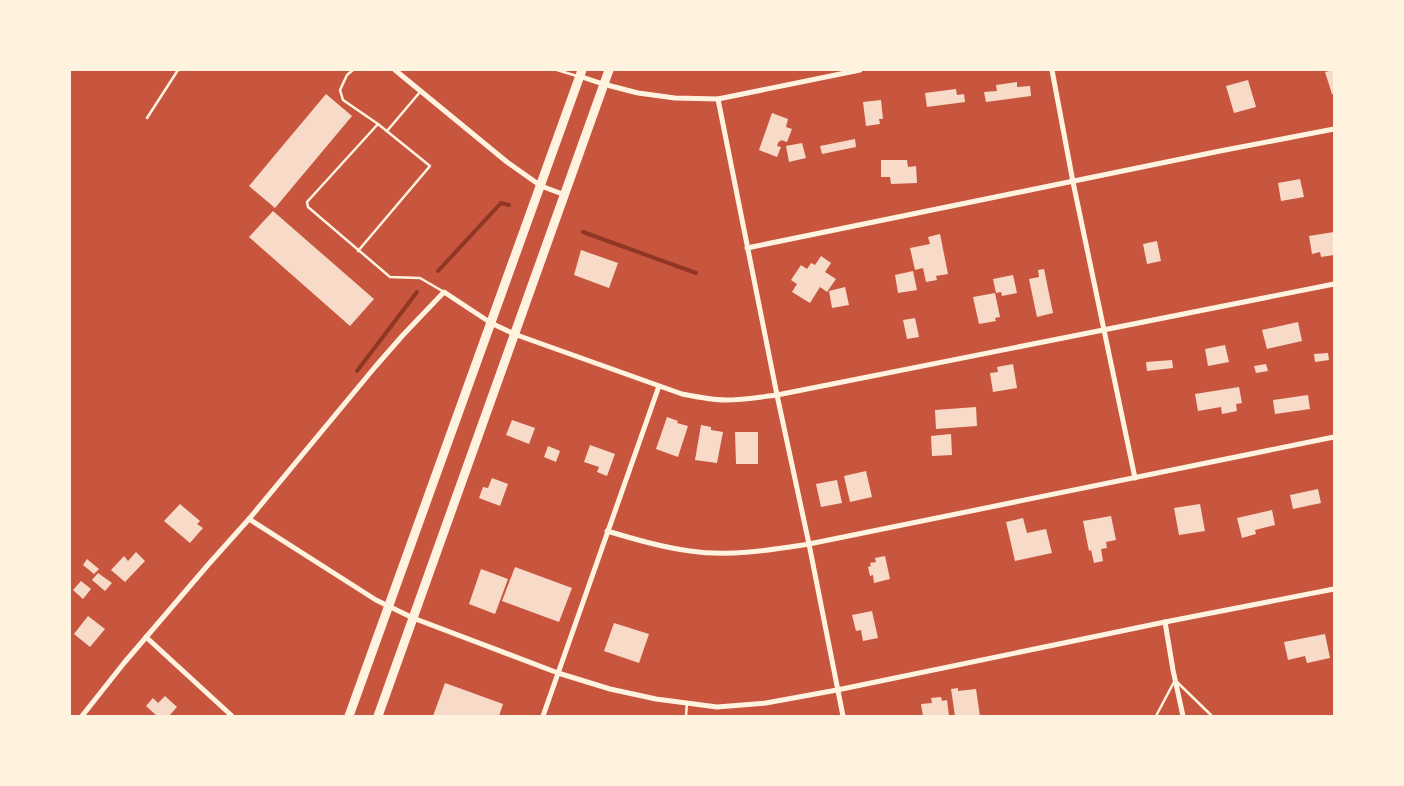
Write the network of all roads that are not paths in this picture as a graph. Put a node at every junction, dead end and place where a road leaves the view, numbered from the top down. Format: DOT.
graph roads {
  1 [pos="178,70"];
  2 [pos="353,70"];
  3 [pos="395,70"];
  4 [pos="557,70"];
  5 [pos="608,70"];
  6 [pos="860,70"];
  7 [pos="1052,70"];
  8 [pos="580,73"];
  9 [pos="603,84"];
  10 [pos="421,91"];
  11 [pos="718,99"];
  12 [pos="147,118"];
  13 [pos="378,124"];
  14 [pos="1334,129"];
  15 [pos="387,131"];
  16 [pos="1073,182"];
  17 [pos="541,186"];
  18 [pos="565,195"];
  19 [pos="747,248"];
  20 [pos="358,250"];
  21 [pos="1334,284"];
  22 [pos="444,292"];
  23 [pos="491,323"];
  24 [pos="1104,330"];
  25 [pos="514,334"];
  26 [pos="659,386"];
  27 [pos="777,395"];
  28 [pos="1334,437"];
  29 [pos="1135,478"];
  30 [pos="249,519"];
  31 [pos="607,531"];
  32 [pos="809,544"];
  33 [pos="1334,589"];
  34 [pos="389,606"];
  35 [pos="413,618"];
  36 [pos="1165,622"];
  37 [pos="146,637"];
  38 [pos="558,673"];
  39 [pos="1175,680"];
  40 [pos="837,690"];
  41 [pos="687,703"];
  42 [pos="82,716"];
  43 [pos="232,716"];
  44 [pos="349,716"];
  45 [pos="378,716"];
  46 [pos="543,716"];
  47 [pos="686,716"];
  48 [pos="843,716"];
  49 [pos="1156,716"];
  50 [pos="1183,716"];
  51 [pos="1212,716"];
  1 -- 12 [label="lane"];
  2 -- 13 [label="lane"];
  3 -- 10 [label="street"];
  4 -- 8 [label="lane"];
  5 -- 9 [label="main road"];
  6 -- 11 [label="street"];
  7 -- 16 [label="street"];
  8 -- 9 [label="street"];
  8 -- 17 [label="main road"];
  9 -- 11 [label="street"];
  9 -- 18 [label="main road"];
  10 -- 15 [label="lane"];
  10 -- 17 [label="street"];
  11 -- 19 [label="street"];
  13 -- 15 [label="lane"];
  13 -- 20 [label="lane"];
  14 -- 16 [label="street"];
  15 -- 20 [label="lane"];
  16 -- 19 [label="street"];
  16 -- 24 [label="street"];
  17 -- 18 [label="street"];
  17 -- 23 [label="main road"];
  18 -- 25 [label="main road"];
  19 -- 27 [label="street"];
  20 -- 22 [label="lane"];
  21 -- 24 [label="street"];
  22 -- 23 [label="street"];
  22 -- 30 [label="street"];
  23 -- 25 [label="street"];
  23 -- 34 [label="main road"];
  24 -- 27 [label="street"];
  24 -- 29 [label="street"];
  25 -- 26 [label="street"];
  25 -- 35 [label="main road"];
  26 -- 27 [label="street"];
  26 -- 31 [label="street"];
  27 -- 32 [label="street"];
  28 -- 29 [label="street"];
  29 -- 32 [label="street"];
  30 -- 34 [label="street"];
  30 -- 37 [label="street"];
  31 -- 32 [label="street"];
  31 -- 38 [label="street"];
  32 -- 40 [label="street"];
  33 -- 36 [label="street"];
  34 -- 35 [label="street"];
  34 -- 44 [label="main road"];
  35 -- 38 [label="street"];
  35 -- 45 [label="main road"];
  36 -- 39 [label="street"];
  36 -- 40 [label="street"];
  37 -- 42 [label="street"];
  37 -- 43 [label="street"];
  38 -- 41 [label="street"];
  38 -- 46 [label="street"];
  39 -- 49 [label="lane"];
  39 -- 50 [label="street"];
  39 -- 51 [label="lane"];
  40 -- 41 [label="street"];
  40 -- 48 [label="street"];
  41 -- 47 [label="lane"];
}
